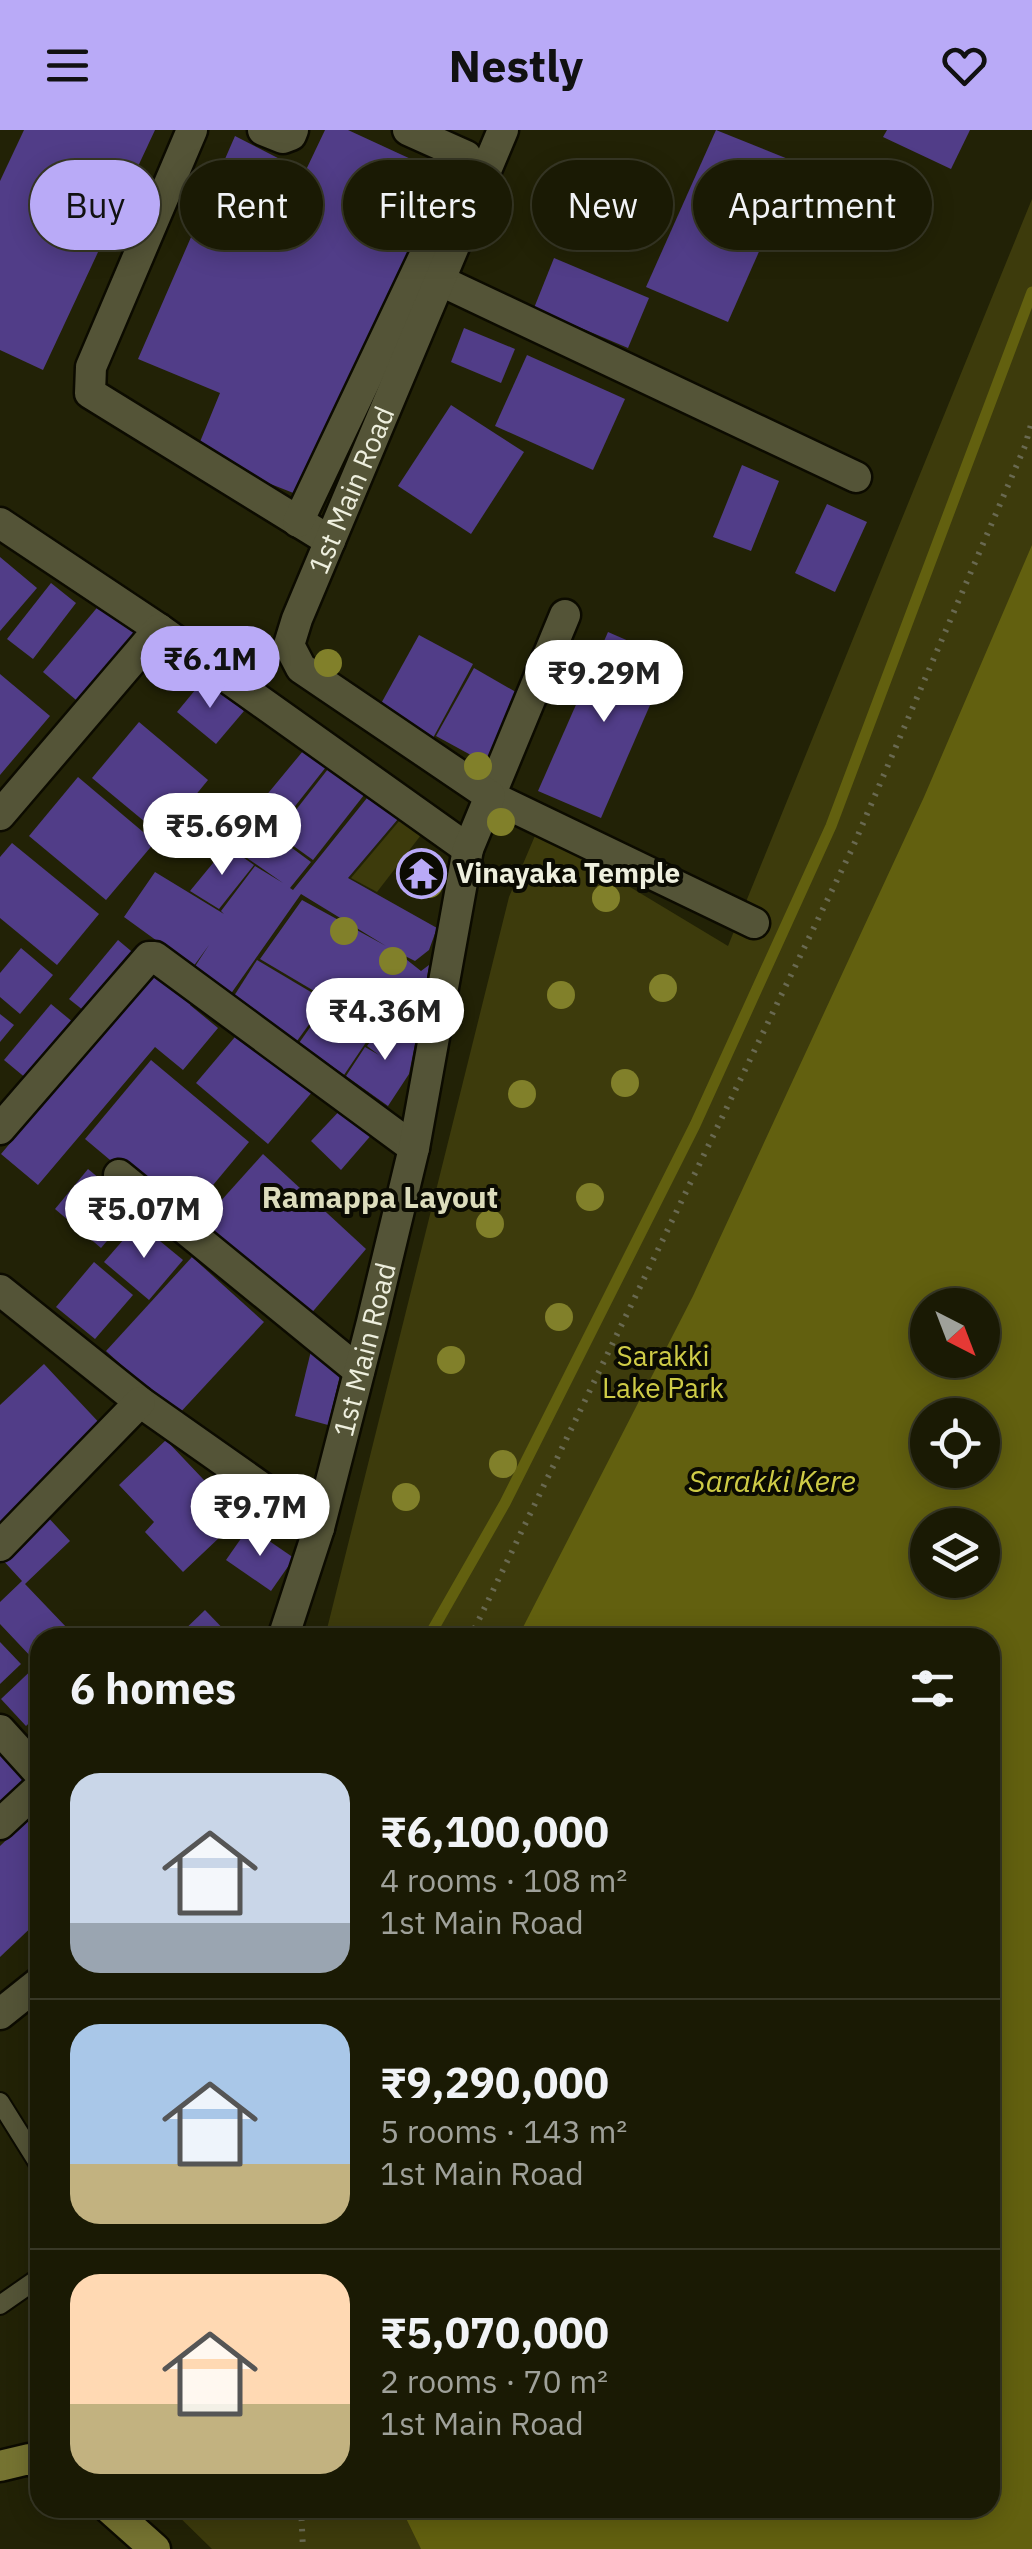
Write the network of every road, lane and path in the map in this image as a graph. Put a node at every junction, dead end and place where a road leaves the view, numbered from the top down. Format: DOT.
graph roads {
  1 [pos="192,130"];
  2 [pos="263,130"];
  3 [pos="293,130"];
  4 [pos="408,130"];
  5 [pos="503,130"];
  6 [pos="441,281"];
  7 [pos="402,335"];
  8 [pos="1032,421"];
  9 [pos="856,477"];
  10 [pos="298,522"];
  11 [pos="0,523"];
  12 [pos="330,541"];
  13 [pos="564,615"];
  14 [pos="158,629"];
  15 [pos="490,796"];
  16 [pos="0,815"];
  17 [pos="468,849"];
  18 [pos="754,923"];
  19 [pos="0,1130"];
  20 [pos="414,1148"];
  21 [pos="118,1175"];
  22 [pos="0,1290"];
  23 [pos="359,1371"];
  24 [pos="140,1402"];
  25 [pos="318,1528"];
  26 [pos="0,1546"];
  27 [pos="286,1628"];
  28 [pos="475,1628"];
  29 [pos="0,1730"];
  30 [pos="30,1763"];
  31 [pos="30,1796"];
  32 [pos="0,1824"];
  33 [pos="30,1990"];
  34 [pos="0,2014"];
  35 [pos="0,2102"];
  36 [pos="30,2150"];
  37 [pos="30,2283"];
  38 [pos="0,2305"];
  39 [pos="30,2460"];
  40 [pos="0,2466"];
  41 [pos="120,2518"];
  42 [pos="301,2518"];
  43 [pos="155,2549"];
  44 [pos="303,2549"];
  1 -- 10 [label="street"];
  2 -- 3 [label="street"];
  4 -- 7 [label="street"];
  5 -- 6 [label="street, 1st Main Road"];
  6 -- 7 [label="street, 1st Main Road"];
  6 -- 9 [label="street"];
  7 -- 10 [label="street"];
  7 -- 12 [label="street, 1st Main Road"];
  8 -- 28 [label="path"];
  10 -- 12 [label="street"];
  11 -- 14 [label="street"];
  12 -- 15 [label="street, 1st Main Road"];
  13 -- 15 [label="street"];
  14 -- 16 [label="street"];
  14 -- 17 [label="street"];
  15 -- 17 [label="street, 1st Main Road"];
  15 -- 18 [label="street"];
  17 -- 20 [label="street, 1st Main Road"];
  19 -- 20 [label="street"];
  20 -- 23 [label="street, 1st Main Road"];
  21 -- 23 [label="street"];
  22 -- 24 [label="street"];
  23 -- 25 [label="street, 1st Main Road"];
  24 -- 25 [label="street"];
  24 -- 26 [label="street"];
  25 -- 27 [label="street, 1st Main Road"];
  29 -- 30 [label="street"];
  31 -- 32 [label="street"];
  33 -- 34 [label="street"];
  35 -- 36 [label="lane"];
  37 -- 38 [label="lane"];
  39 -- 40 [label="main road"];
  41 -- 43 [label="main road"];
  42 -- 44 [label="path"];
}
